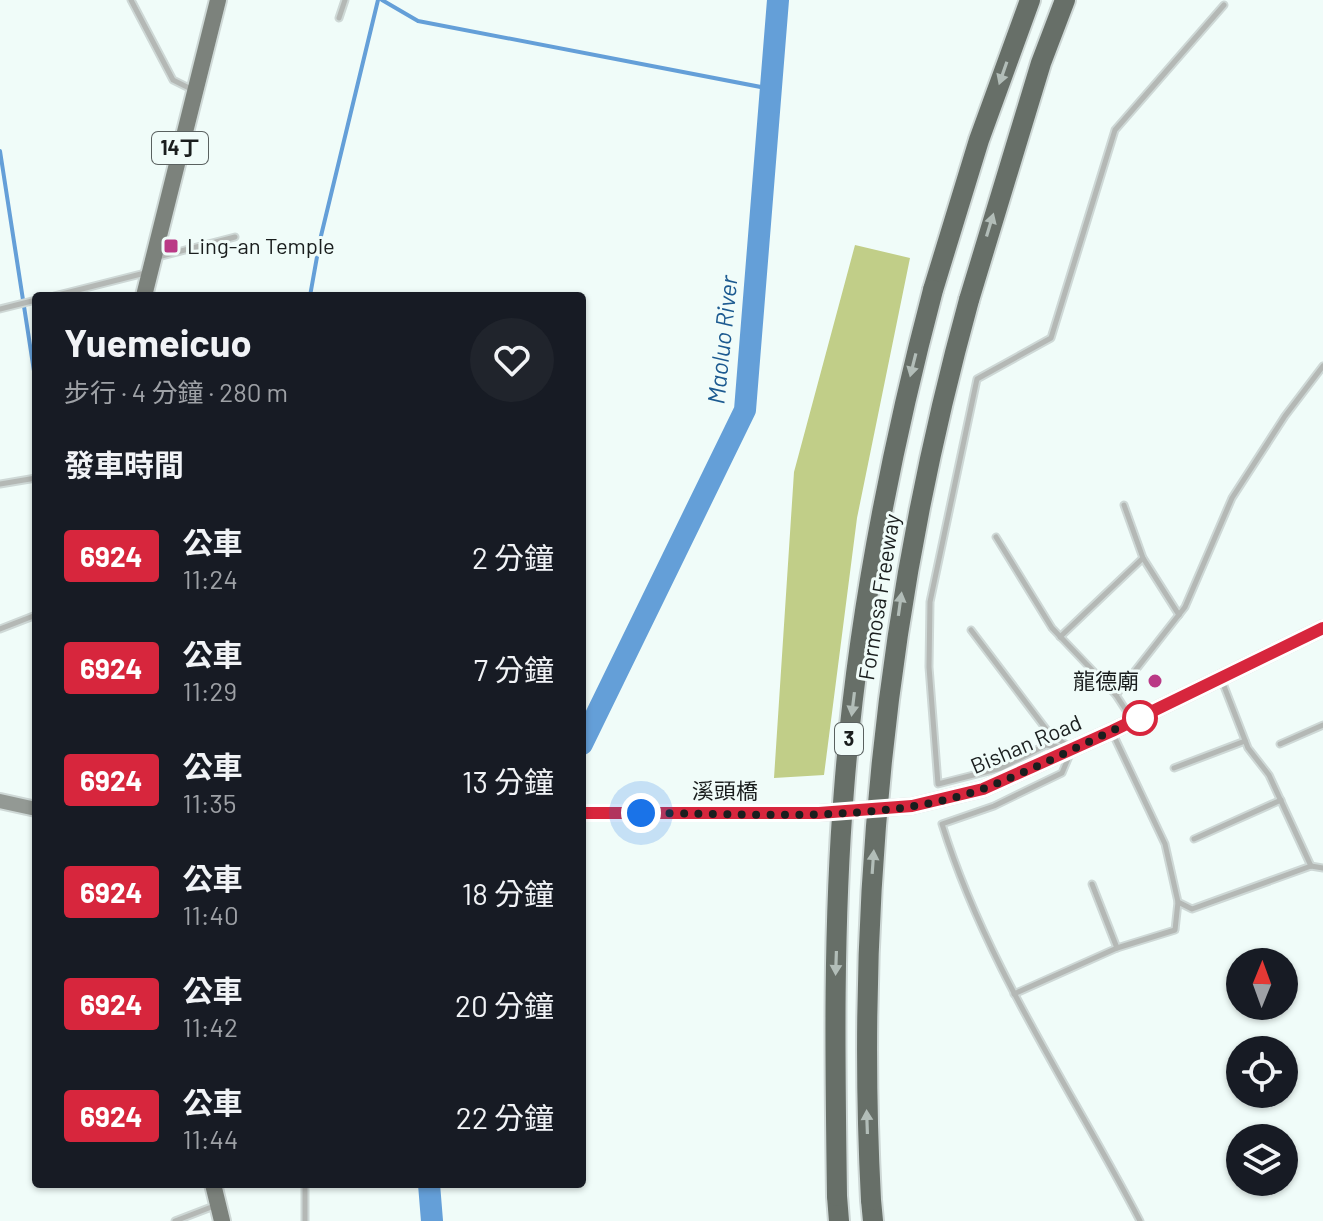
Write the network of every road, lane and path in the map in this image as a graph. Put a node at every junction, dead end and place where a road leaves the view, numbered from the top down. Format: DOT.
graph roads {
  1 [pos="131,0"];
  2 [pos="218,0"];
  3 [pos="345,0"];
  4 [pos="1030,0"];
  5 [pos="1065,0"];
  6 [pos="1224,5"];
  7 [pos="339,18"];
  8 [pos="194,91"];
  9 [pos="235,237"];
  10 [pos="152,265"];
  11 [pos="67,292"];
  12 [pos="145,292"];
  13 [pos="32,301"];
  14 [pos="0,309"];
  15 [pos="1323,366"];
  16 [pos="32,479"];
  17 [pos="0,484"];
  18 [pos="1124,505"];
  19 [pos="996,537"];
  20 [pos="1143,558"];
  21 [pos="1179,615"];
  22 [pos="32,617"];
  23 [pos="1323,628"];
  24 [pos="0,629"];
  25 [pos="971,630"];
  26 [pos="1060,637"];
  27 [pos="1221,679"];
  28 [pos="1116,695"];
  29 [pos="1133,721"];
  30 [pos="1323,725"];
  31 [pos="1112,731"];
  32 [pos="1245,741"];
  33 [pos="1280,744"];
  34 [pos="1072,749"];
  35 [pos="1174,768"];
  36 [pos="1281,800"];
  37 [pos="0,801"];
  38 [pos="32,808"];
  39 [pos="586,813"];
  40 [pos="819,813"];
  41 [pos="1194,839"];
  42 [pos="1311,866"];
  43 [pos="1323,868"];
  44 [pos="1092,884"];
  45 [pos="1178,902"];
  46 [pos="1117,948"];
  47 [pos="1014,994"];
  48 [pos="214,1188"];
  49 [pos="305,1188"];
  50 [pos="220,1213"];
  51 [pos="175,1221"];
  52 [pos="305,1221"];
  53 [pos="839,1221"];
  54 [pos="873,1221"];
  55 [pos="1140,1221"];
  1 -- 8 [label="lane"];
  2 -- 8 [label="main road, 14丁"];
  3 -- 7 [label="lane"];
  4 -- 53 [label="highway, Formosa Freeway / 3, one-way, bridge"];
  54 -- 5 [label="highway, Formosa Freeway / 3, one-way, bridge"];
  6 -- 34 [label="lane"];
  8 -- 10 [label="main road, 14丁"];
  9 -- 10 [label="lane"];
  10 -- 11 [label="lane"];
  10 -- 12 [label="main road, 14丁"];
  13 -- 14 [label="lane"];
  15 -- 21 [label="lane"];
  16 -- 17 [label="lane"];
  18 -- 20 [label="lane"];
  19 -- 26 [label="lane"];
  20 -- 21 [label="lane"];
  20 -- 26 [label="lane"];
  21 -- 28 [label="lane"];
  22 -- 24 [label="lane"];
  23 -- 27 [label="main road, Bishan Road"];
  25 -- 34 [label="lane"];
  26 -- 28 [label="lane"];
  27 -- 29 [label="main road, Bishan Road"];
  27 -- 32 [label="lane"];
  28 -- 29 [label="lane"];
  29 -- 31 [label="main road, Bishan Road"];
  30 -- 33 [label="lane"];
  31 -- 34 [label="main road, Bishan Road"];
  31 -- 45 [label="lane"];
  32 -- 35 [label="lane"];
  32 -- 36 [label="lane"];
  34 -- 40 [label="main road, Bishan Road"];
  34 -- 47 [label="lane"];
  36 -- 41 [label="lane"];
  36 -- 42 [label="lane"];
  37 -- 38 [label="main road"];
  39 -- 40 [label="main road, 溪頭橋"];
  42 -- 43 [label="lane"];
  42 -- 45 [label="lane"];
  44 -- 46 [label="lane"];
  45 -- 46 [label="lane"];
  46 -- 47 [label="lane"];
  47 -- 55 [label="lane"];
  48 -- 50 [label="main road"];
  49 -- 52 [label="lane"];
  50 -- 51 [label="lane"];
}
